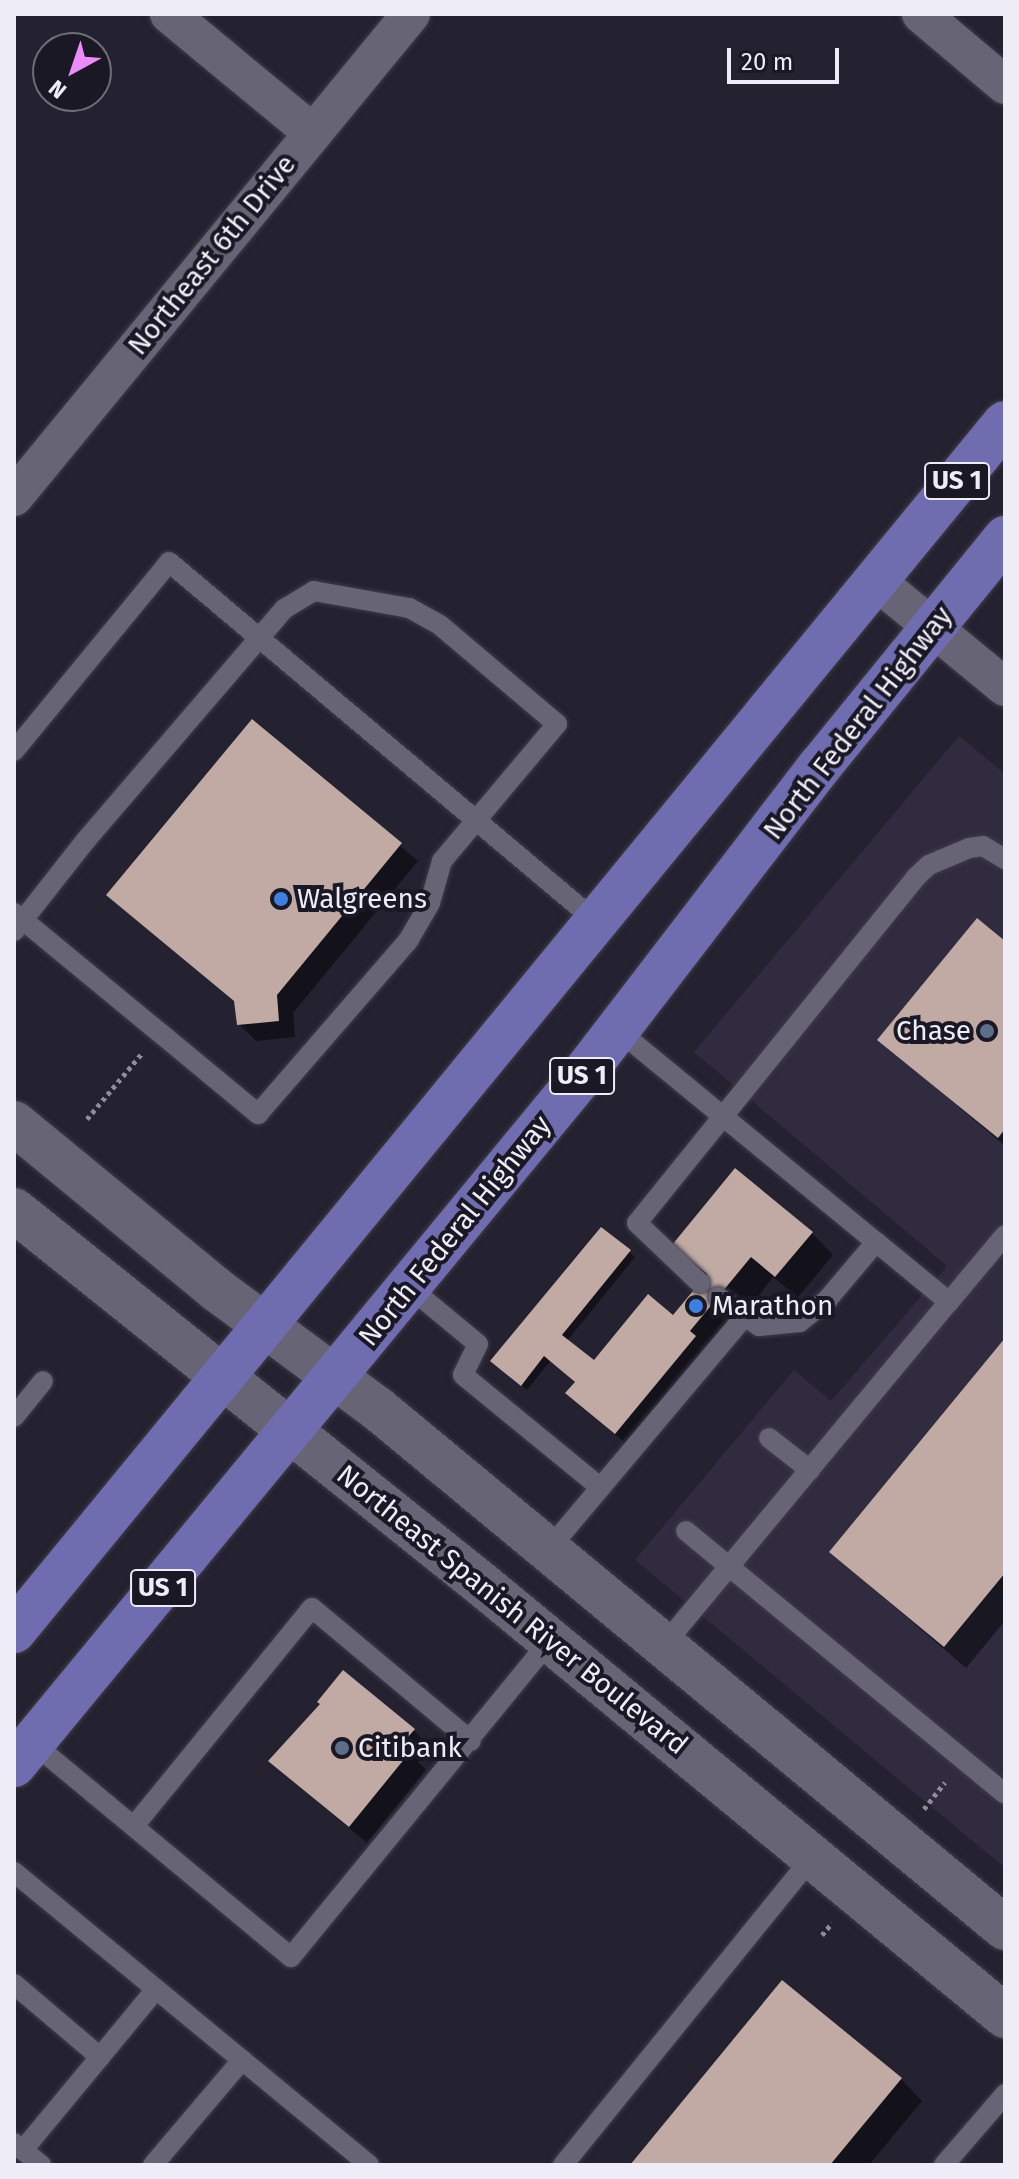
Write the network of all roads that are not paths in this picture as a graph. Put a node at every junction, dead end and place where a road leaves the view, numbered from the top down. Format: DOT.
graph roads {
  1 [pos="169,14"];
  2 [pos="411,14"];
  3 [pos="921,14"];
  4 [pos="1005,85"];
  5 [pos="313,133"];
  6 [pos="1005,423"];
  7 [pos="14,497"];
  8 [pos="1005,538"];
  9 [pos="875,580"];
  10 [pos="932,626"];
  11 [pos="259,638"];
  12 [pos="1005,687"];
  13 [pos="14,751"];
  14 [pos="476,820"];
  15 [pos="1005,859"];
  16 [pos="17,921"];
  17 [pos="597,922"];
  18 [pos="619,1031"];
  19 [pos="724,1114"];
  20 [pos="14,1123"];
  21 [pos="14,1210"];
  22 [pos="1005,1235"];
  23 [pos="876,1242"];
  24 [pos="700,1283"];
  25 [pos="409,1287"];
  26 [pos="718,1297"];
  27 [pos="949,1302"];
  28 [pos="746,1315"];
  29 [pos="266,1327"];
  30 [pos="335,1378"];
  31 [pos="222,1379"];
  32 [pos="43,1381"];
  33 [pos="14,1417"];
  34 [pos="292,1432"];
  35 [pos="769,1438"];
  36 [pos="810,1470"];
  37 [pos="600,1487"];
  38 [pos="686,1531"];
  39 [pos="548,1550"];
  40 [pos="728,1567"];
  41 [pos="14,1631"];
  42 [pos="550,1641"];
  43 [pos="663,1646"];
  44 [pos="471,1741"];
  45 [pos="24,1754"];
  46 [pos="1005,1794"];
  47 [pos="134,1826"];
  48 [pos="812,1857"];
  49 [pos="14,1872"];
  50 [pos="1005,1928"];
  51 [pos="14,1984"];
  52 [pos="156,1989"];
  53 [pos="1005,2016"];
  54 [pos="100,2057"];
  55 [pos="242,2060"];
  56 [pos="1005,2094"];
  57 [pos="19,2146"];
  58 [pos="41,2165"];
  59 [pos="153,2165"];
  60 [pos="369,2165"];
  61 [pos="563,2165"];
  62 [pos="944,2165"];
  1 -- 5 [label="street"];
  2 -- 5 [label="street, Northeast 6th Drive"];
  3 -- 4 [label="street"];
  5 -- 7 [label="street, Northeast 6th Drive"];
  6 -- 9 [label="main road, US 1"];
  8 -- 10 [label="main road, North Federal Highway / US 1"];
  9 -- 10 [label="street"];
  9 -- 17 [label="main road, US 1"];
  10 -- 12 [label="street"];
  10 -- 18 [label="main road, North Federal Highway / US 1"];
  11 -- 13 [label="lane"];
  11 -- 14 [label="lane"];
  11 -- 14 [label="lane"];
  11 -- 16 [label="lane"];
  14 -- 16 [label="lane"];
  14 -- 17 [label="lane"];
  15 -- 19 [label="lane"];
  17 -- 29 [label="main road, US 1"];
  18 -- 19 [label="lane"];
  18 -- 25 [label="main road, North Federal Highway / US 1"];
  19 -- 23 [label="lane"];
  19 -- 24 [label="lane"];
  20 -- 29 [label="main road"];
  21 -- 31 [label="main road, Northeast Spanish River Boulevard"];
  22 -- 27 [label="lane"];
  23 -- 27 [label="lane"];
  23 -- 28 [label="lane"];
  25 -- 30 [label="main road, North Federal Highway / US 1"];
  25 -- 37 [label="lane"];
  26 -- 28 [label="lane"];
  27 -- 36 [label="lane"];
  28 -- 37 [label="lane"];
  29 -- 30 [label="main road"];
  29 -- 31 [label="main road, US 1"];
  30 -- 34 [label="main road, North Federal Highway / US 1"];
  30 -- 39 [label="main road"];
  31 -- 34 [label="main road, Northeast Spanish River Boulevard"];
  31 -- 41 [label="main road, US 1"];
  32 -- 33 [label="lane"];
  34 -- 42 [label="main road, Northeast Spanish River Boulevard"];
  34 -- 45 [label="main road, North Federal Highway / US 1"];
  35 -- 36 [label="lane"];
  36 -- 40 [label="lane"];
  37 -- 39 [label="lane"];
  38 -- 40 [label="lane"];
  39 -- 43 [label="main road"];
  40 -- 43 [label="lane"];
  40 -- 46 [label="lane"];
  42 -- 44 [label="lane"];
  42 -- 48 [label="main road, Northeast Spanish River Boulevard"];
  43 -- 50 [label="main road"];
  44 -- 47 [label="lane"];
  44 -- 47 [label="lane"];
  45 -- 47 [label="lane"];
  48 -- 53 [label="main road, Northeast Spanish River Boulevard"];
  48 -- 61 [label="lane"];
  49 -- 52 [label="lane"];
  51 -- 54 [label="lane"];
  52 -- 54 [label="lane"];
  52 -- 55 [label="lane"];
  54 -- 57 [label="lane"];
  55 -- 59 [label="lane"];
  55 -- 60 [label="lane"];
  56 -- 62 [label="lane"];
  57 -- 58 [label="lane"];
}
